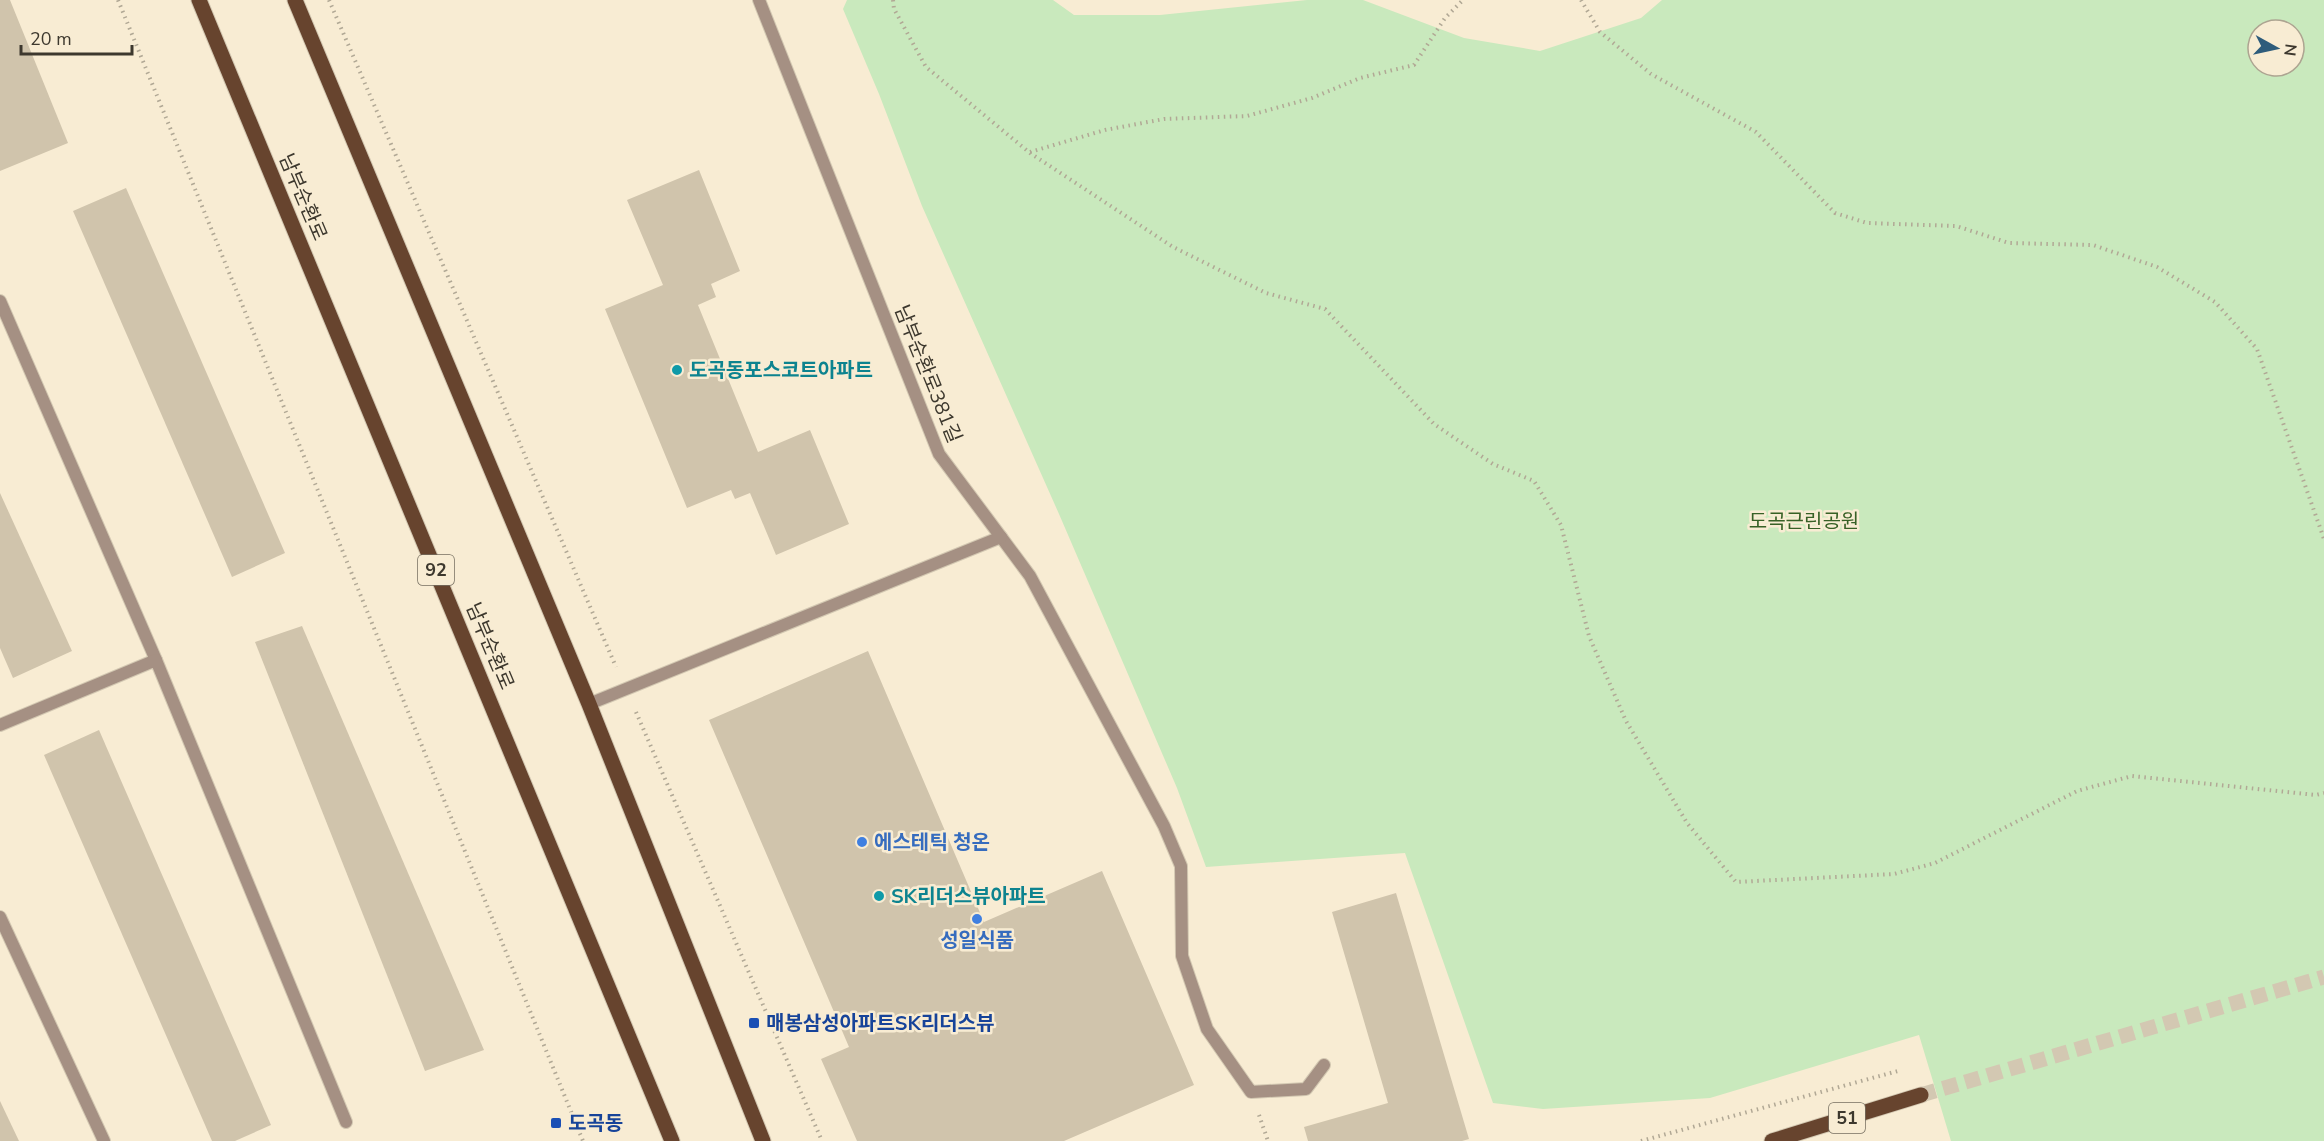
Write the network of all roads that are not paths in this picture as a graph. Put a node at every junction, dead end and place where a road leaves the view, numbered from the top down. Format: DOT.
graph roads {
  1 [pos="199,0"];
  2 [pos="295,0"];
  3 [pos="759,0"];
  4 [pos="0,301"];
  5 [pos="1001,537"];
  6 [pos="156,660"];
  7 [pos="589,704"];
  8 [pos="0,725"];
  9 [pos="0,917"];
  10 [pos="4,937"];
  11 [pos="1324,1065"];
  12 [pos="1921,1095"];
  13 [pos="346,1122"];
  14 [pos="104,1141"];
  15 [pos="672,1141"];
  16 [pos="763,1141"];
  17 [pos="1772,1141"];
  1 -- 15 [label="main road, 남부순환로 / 92"];
  2 -- 7 [label="main road"];
  3 -- 5 [label="street, 남부순환로381길"];
  4 -- 6 [label="street"];
  5 -- 7 [label="street"];
  5 -- 11 [label="street, 남부순환로381길"];
  6 -- 8 [label="street"];
  6 -- 13 [label="street"];
  7 -- 16 [label="main road"];
  9 -- 10 [label="street"];
  10 -- 14 [label="street"];
  12 -- 17 [label="main road, 51"];
}
